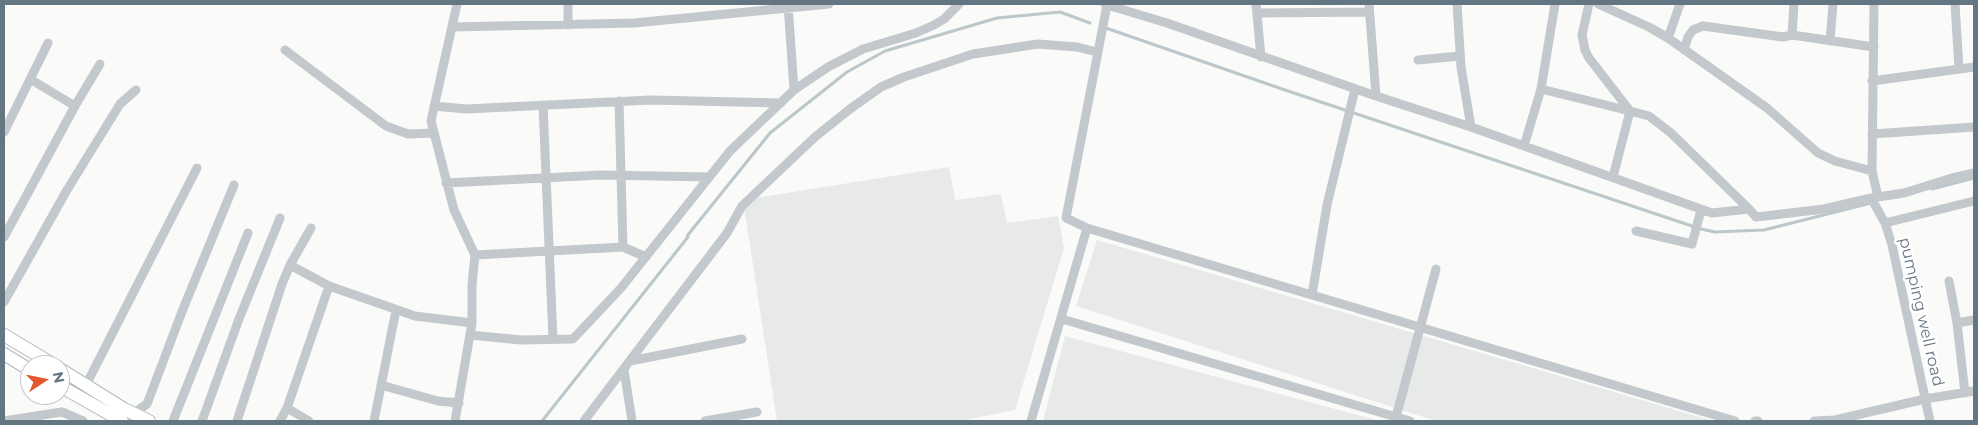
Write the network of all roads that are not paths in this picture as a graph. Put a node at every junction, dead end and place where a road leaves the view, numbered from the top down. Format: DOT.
graph roads {
  1 [pos="457,4"];
  2 [pos="568,4"];
  3 [pos="829,4"];
  4 [pos="959,4"];
  5 [pos="1458,4"];
  6 [pos="1555,4"];
  7 [pos="1589,4"];
  8 [pos="1598,4"];
  9 [pos="1680,4"];
  10 [pos="1794,4"];
  11 [pos="1833,4"];
  12 [pos="1874,4"];
  13 [pos="1955,4"];
  14 [pos="1106,5"];
  15 [pos="789,6"];
  16 [pos="1257,8"];
  17 [pos="1369,8"];
  18 [pos="568,25"];
  19 [pos="452,27"];
  20 [pos="1792,35"];
  21 [pos="1668,38"];
  22 [pos="1830,41"];
  23 [pos="48,43"];
  24 [pos="1874,47"];
  25 [pos="286,50"];
  26 [pos="1684,50"];
  27 [pos="1098,52"];
  28 [pos="1460,56"];
  29 [pos="1261,57"];
  30 [pos="1418,60"];
  31 [pos="100,64"];
  32 [pos="1974,67"];
  33 [pos="1959,69"];
  34 [pos="30,79"];
  35 [pos="1872,81"];
  36 [pos="1355,89"];
  37 [pos="1541,89"];
  38 [pos="136,90"];
  39 [pos="794,90"];
  40 [pos="1376,96"];
  41 [pos="619,101"];
  42 [pos="781,103"];
  43 [pos="543,105"];
  44 [pos="75,106"];
  45 [pos="434,106"];
  46 [pos="1630,111"];
  47 [pos="1471,127"];
  48 [pos="1974,127"];
  49 [pos="4,132"];
  50 [pos="433,133"];
  51 [pos="1872,134"];
  52 [pos="1524,146"];
  53 [pos="197,168"];
  54 [pos="1872,171"];
  55 [pos="1974,173"];
  56 [pos="621,176"];
  57 [pos="546,177"];
  58 [pos="709,177"];
  59 [pos="1613,177"];
  60 [pos="446,183"];
  61 [pos="234,185"];
  62 [pos="1874,198"];
  63 [pos="1974,201"];
  64 [pos="1702,210"];
  65 [pos="1749,210"];
  66 [pos="280,218"];
  67 [pos="1885,223"];
  68 [pos="311,228"];
  69 [pos="1087,228"];
  70 [pos="1636,231"];
  71 [pos="248,233"];
  72 [pos="4,237"];
  73 [pos="623,247"];
  74 [pos="549,251"];
  75 [pos="476,256"];
  76 [pos="646,257"];
  77 [pos="290,265"];
  78 [pos="1436,269"];
  79 [pos="1949,281"];
  80 [pos="330,286"];
  81 [pos="1312,295"];
  82 [pos="4,302"];
  83 [pos="396,310"];
  84 [pos="1062,319"];
  85 [pos="1974,320"];
  86 [pos="1957,323"];
  87 [pos="472,324"];
  88 [pos="1421,328"];
  89 [pos="4,335"];
  90 [pos="470,335"];
  91 [pos="742,339"];
  92 [pos="553,340"];
  93 [pos="4,354"];
  94 [pos="37,355"];
  95 [pos="630,361"];
  96 [pos="20,364"];
  97 [pos="624,370"];
  98 [pos="70,375"];
  99 [pos="86,385"];
  100 [pos="381,385"];
  101 [pos="70,391"];
  102 [pos="1970,392"];
  103 [pos="1925,399"];
  104 [pos="459,403"];
  105 [pos="287,408"];
  106 [pos="757,412"];
  107 [pos="52,417"];
  108 [pos="123,417"];
  109 [pos="1396,417"];
  110 [pos="1835,420"];
  111 [pos="4,421"];
  112 [pos="83,421"];
  113 [pos="149,421"];
  114 [pos="174,421"];
  115 [pos="202,421"];
  116 [pos="237,421"];
  117 [pos="280,421"];
  118 [pos="309,421"];
  119 [pos="374,421"];
  120 [pos="455,421"];
  121 [pos="584,421"];
  122 [pos="632,421"];
  123 [pos="705,421"];
  124 [pos="1031,421"];
  125 [pos="1410,421"];
  126 [pos="1736,421"];
  127 [pos="1814,421"];
  128 [pos="1930,421"];
  1 -- 19 [label="street"];
  2 -- 18 [label="street"];
  3 -- 15 [label="street"];
  4 -- 39 [label="street"];
  5 -- 28 [label="street"];
  6 -- 37 [label="street"];
  7 -- 46 [label="street"];
  8 -- 21 [label="street"];
  9 -- 21 [label="street"];
  10 -- 20 [label="street"];
  11 -- 22 [label="street"];
  12 -- 24 [label="street"];
  13 -- 33 [label="street"];
  14 -- 27 [label="street"];
  14 -- 29 [label="street"];
  15 -- 18 [label="street"];
  15 -- 39 [label="street"];
  16 -- 17 [label="street"];
  16 -- 29 [label="street"];
  17 -- 40 [label="street"];
  18 -- 19 [label="street"];
  19 -- 45 [label="street"];
  20 -- 22 [label="street"];
  20 -- 26 [label="street"];
  21 -- 26 [label="street"];
  22 -- 24 [label="street"];
  23 -- 34 [label="street"];
  24 -- 35 [label="street"];
  25 -- 50 [label="street"];
  26 -- 54 [label="street"];
  27 -- 69 [label="street"];
  27 -- 95 [label="street"];
  28 -- 30 [label="street"];
  28 -- 47 [label="street"];
  29 -- 36 [label="street"];
  31 -- 44 [label="street"];
  32 -- 33 [label="street"];
  33 -- 35 [label="street"];
  34 -- 44 [label="street"];
  34 -- 49 [label="street"];
  35 -- 51 [label="street"];
  36 -- 40 [label="street"];
  36 -- 81 [label="street"];
  37 -- 46 [label="street"];
  37 -- 52 [label="street"];
  38 -- 82 [label="street"];
  39 -- 42 [label="street"];
  40 -- 47 [label="street"];
  41 -- 42 [label="street"];
  41 -- 43 [label="street"];
  41 -- 56 [label="street"];
  42 -- 58 [label="street"];
  43 -- 45 [label="street"];
  43 -- 57 [label="street"];
  44 -- 72 [label="street"];
  45 -- 50 [label="street"];
  46 -- 59 [label="street"];
  46 -- 65 [label="street"];
  47 -- 52 [label="street"];
  48 -- 51 [label="street"];
  50 -- 60 [label="street"];
  51 -- 54 [label="street"];
  52 -- 59 [label="street"];
  53 -- 99 [label="street"];
  54 -- 62 [label="street"];
  55 -- 62 [label="street"];
  56 -- 57 [label="street"];
  56 -- 58 [label="street"];
  56 -- 73 [label="street"];
  57 -- 60 [label="street"];
  57 -- 74 [label="street"];
  58 -- 76 [label="street"];
  59 -- 64 [label="street"];
  60 -- 75 [label="street"];
  61 -- 108 [label="street"];
  62 -- 65 [label="street"];
  62 -- 67 [label="street, pumping well road"];
  63 -- 67 [label="street"];
  64 -- 65 [label="street"];
  64 -- 70 [label="street"];
  66 -- 115 [label="street"];
  67 -- 103 [label="street, pumping well road"];
  68 -- 77 [label="street"];
  69 -- 81 [label="street"];
  69 -- 84 [label="street"];
  71 -- 114 [label="street"];
  73 -- 74 [label="street"];
  73 -- 76 [label="street"];
  74 -- 75 [label="street"];
  74 -- 92 [label="street"];
  75 -- 87 [label="street"];
  76 -- 92 [label="street"];
  77 -- 80 [label="street"];
  77 -- 116 [label="street"];
  78 -- 88 [label="street"];
  79 -- 86 [label="street"];
  80 -- 83 [label="street"];
  80 -- 105 [label="street"];
  81 -- 88 [label="street"];
  83 -- 87 [label="street"];
  83 -- 100 [label="street"];
  84 -- 109 [label="street"];
  84 -- 124 [label="street"];
  85 -- 86 [label="street"];
  86 -- 102 [label="street"];
  87 -- 90 [label="street"];
  88 -- 109 [label="street"];
  88 -- 126 [label="street"];
  89 -- 94 [label="main road"];
  90 -- 92 [label="street"];
  90 -- 104 [label="street"];
  91 -- 95 [label="street"];
  93 -- 96 [label="main road"];
  95 -- 97 [label="street"];
  97 -- 121 [label="street"];
  97 -- 122 [label="street"];
  98 -- 99 [label="main road"];
  99 -- 108 [label="main road"];
  100 -- 104 [label="street"];
  100 -- 119 [label="street"];
  101 -- 108 [label="main road"];
  102 -- 103 [label="street"];
  103 -- 110 [label="street"];
  103 -- 128 [label="street, pumping well road"];
  104 -- 120 [label="street"];
  105 -- 117 [label="street"];
  105 -- 118 [label="street"];
  106 -- 123 [label="street"];
  107 -- 111 [label="street"];
  107 -- 112 [label="street"];
  108 -- 113 [label="main road"];
  109 -- 125 [label="street"];
  110 -- 127 [label="street"];
}
